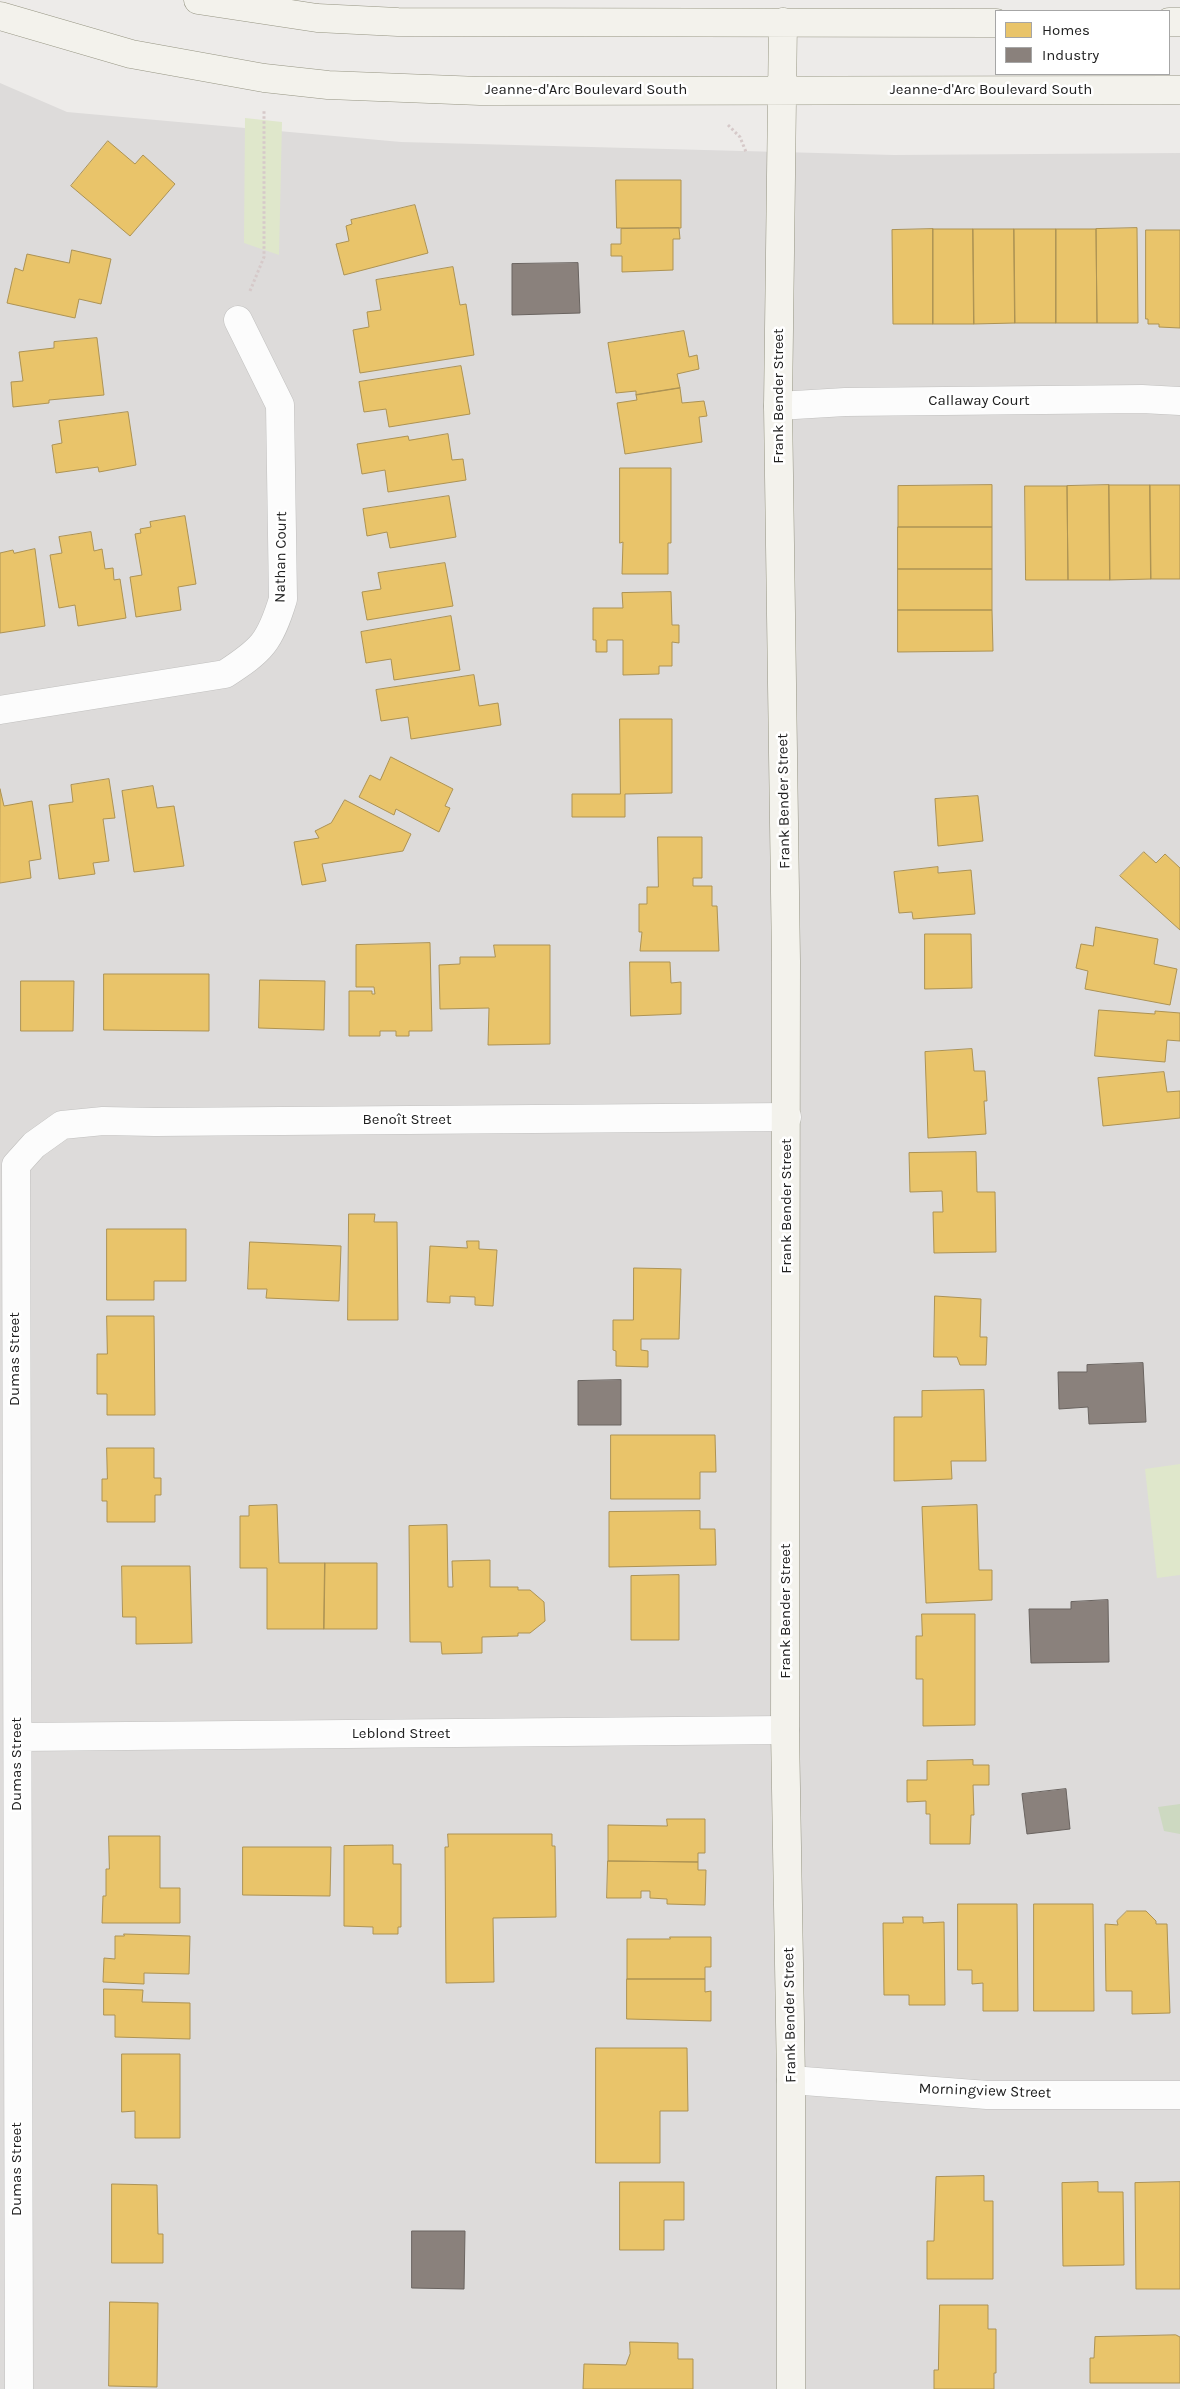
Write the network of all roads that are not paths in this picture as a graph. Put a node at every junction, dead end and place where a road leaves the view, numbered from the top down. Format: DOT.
graph roads {
  1 [pos="198,0"];
  2 [pos="0,16"];
  3 [pos="782,22"];
  4 [pos="995,23"];
  5 [pos="1180,90"];
  6 [pos="782,91"];
  7 [pos="238,320"];
  8 [pos="1180,401"];
  9 [pos="778,406"];
  10 [pos="0,710"];
  11 [pos="787,1117"];
  12 [pos="34,1145"];
  13 [pos="786,1730"];
  14 [pos="18,1737"];
  15 [pos="791,2080"];
  16 [pos="1180,2094"];
  17 [pos="19,2389"];
  18 [pos="791,2389"];
  1 -- 3 [label="street"];
  2 -- 6 [label="street, Jeanne-d'Arc Boulevard South"];
  3 -- 4 [label="street"];
  3 -- 6 [label="street, Frank Bender Street"];
  5 -- 6 [label="street, Jeanne-d'Arc Boulevard South"];
  6 -- 9 [label="street, Frank Bender Street"];
  7 -- 10 [label="street, Nathan Court"];
  8 -- 9 [label="street, Callaway Court"];
  9 -- 11 [label="street, Frank Bender Street"];
  11 -- 12 [label="street, Benoît Street"];
  11 -- 13 [label="street, Frank Bender Street"];
  12 -- 14 [label="street, Dumas Street"];
  13 -- 14 [label="street, Leblond Street"];
  13 -- 15 [label="street, Frank Bender Street"];
  14 -- 17 [label="street, Dumas Street"];
  15 -- 16 [label="street, Morningview Street"];
  15 -- 18 [label="street, Frank Bender Street"];
}
